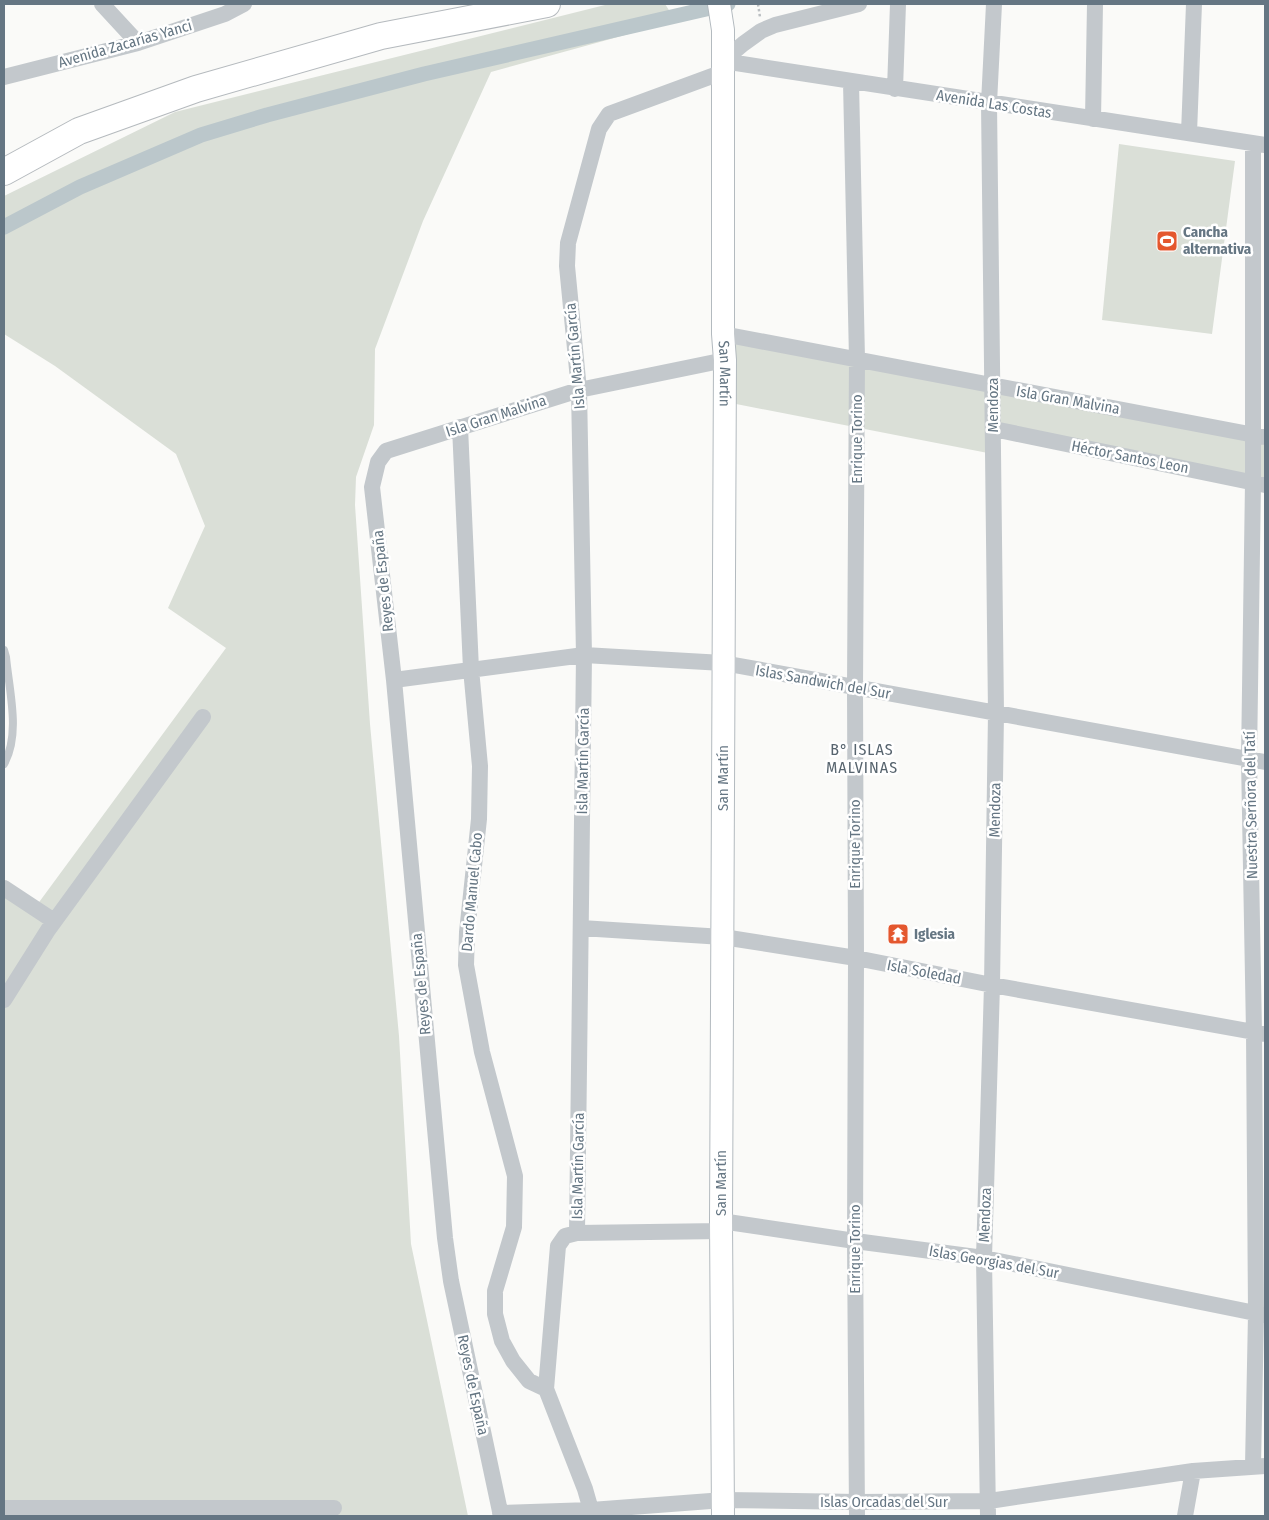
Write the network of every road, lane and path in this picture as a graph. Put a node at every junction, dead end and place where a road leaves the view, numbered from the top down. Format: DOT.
graph roads {
  1 [pos="102,4"];
  2 [pos="244,4"];
  3 [pos="498,4"];
  4 [pos="547,4"];
  5 [pos="705,4"];
  6 [pos="719,4"];
  7 [pos="859,4"];
  8 [pos="898,4"];
  9 [pos="994,4"];
  10 [pos="1095,4"];
  11 [pos="1194,4"];
  12 [pos="138,43"];
  13 [pos="723,58"];
  14 [pos="4,77"];
  15 [pos="851,82"];
  16 [pos="895,88"];
  17 [pos="989,103"];
  18 [pos="1093,119"];
  19 [pos="1189,133"];
  20 [pos="1259,144"];
  21 [pos="4,160"];
  22 [pos="4,172"];
  23 [pos="723,334"];
  24 [pos="725,360"];
  25 [pos="857,360"];
  26 [pos="993,387"];
  27 [pos="579,390"];
  28 [pos="460,427"];
  29 [pos="994,430"];
  30 [pos="1259,436"];
  31 [pos="386,451"];
  32 [pos="1259,483"];
  33 [pos="4,650"];
  34 [pos="584,655"];
  35 [pos="723,663"];
  36 [pos="471,669"];
  37 [pos="394,680"];
  38 [pos="855,688"];
  39 [pos="996,713"];
  40 [pos="203,717"];
  41 [pos="1257,761"];
  42 [pos="4,764"];
  43 [pos="4,888"];
  44 [pos="54,921"];
  45 [pos="581,928"];
  46 [pos="723,937"];
  47 [pos="856,958"];
  48 [pos="992,985"];
  49 [pos="4,1000"];
  50 [pos="1260,1033"];
  51 [pos="721,1226"];
  52 [pos="577,1233"];
  53 [pos="855,1241"];
  54 [pos="984,1258"];
  55 [pos="1260,1315"];
  56 [pos="546,1389"];
  57 [pos="1259,1466"];
  58 [pos="1193,1471"];
  59 [pos="4,1508"];
  60 [pos="334,1508"];
  61 [pos="723,1508"];
  62 [pos="857,1509"];
  63 [pos="989,1509"];
  64 [pos="179,1512"];
  65 [pos="591,1513"];
  66 [pos="500,1515"];
  67 [pos="1185,1516"];
  1 -- 12 [label="street"];
  2 -- 12 [label="street, Avenida Zacarías Yanci"];
  3 -- 21 [label="main road"];
  4 -- 22 [label="main road"];
  5 -- 13 [label="main road, San Martín"];
  6 -- 13 [label="main road, San Martín"];
  7 -- 13 [label="street"];
  8 -- 16 [label="street"];
  9 -- 17 [label="street, Mendoza"];
  10 -- 18 [label="street"];
  11 -- 19 [label="street"];
  12 -- 14 [label="street, Avenida Zacarías Yanci"];
  13 -- 15 [label="street, Avenida Las Costas"];
  13 -- 23 [label="main road, San Martín"];
  13 -- 27 [label="street, Isla Martín García"];
  15 -- 16 [label="street, Avenida Las Costas"];
  15 -- 25 [label="street, Enrique Torino"];
  16 -- 17 [label="street, Avenida Las Costas"];
  17 -- 18 [label="street, Avenida Las Costas"];
  17 -- 26 [label="street, Mendoza"];
  18 -- 19 [label="street, Avenida Las Costas"];
  19 -- 20 [label="street, Avenida Las Costas"];
  20 -- 30 [label="street, Nuestra Serñora del Tatí"];
  23 -- 24 [label="main road, San Martín"];
  23 -- 25 [label="street, Isla Gran Malvina"];
  24 -- 27 [label="street, Isla Gran Malvina"];
  24 -- 35 [label="main road, San Martín"];
  25 -- 26 [label="street, Isla Gran Malvina"];
  25 -- 38 [label="street, Enrique Torino"];
  26 -- 29 [label="street, Mendoza"];
  26 -- 30 [label="street, Isla Gran Malvina"];
  27 -- 28 [label="street, Isla Gran Malvina"];
  27 -- 34 [label="street, Isla Martín García"];
  28 -- 31 [label="street, Isla Gran Malvina"];
  28 -- 36 [label="street, Dardo Manuel Cabo"];
  29 -- 32 [label="street, Héctor Santos Leon"];
  29 -- 39 [label="street, Mendoza"];
  30 -- 32 [label="street, Nuestra Serñora del Tatí"];
  31 -- 37 [label="street, Reyes de España"];
  32 -- 41 [label="street, Nuestra Serñora del Tatí"];
  33 -- 42 [label="lane"];
  34 -- 35 [label="street, Islas Sandwich del Sur"];
  34 -- 36 [label="street, Islas Sandwich del Sur"];
  34 -- 45 [label="street, Isla Martín García"];
  35 -- 38 [label="street, Islas Sandwich del Sur"];
  35 -- 46 [label="main road, San Martín"];
  36 -- 37 [label="street, Islas Sandwich del Sur"];
  36 -- 56 [label="street, Dardo Manuel Cabo"];
  37 -- 66 [label="street, Reyes de España"];
  38 -- 39 [label="street, Islas Sandwich del Sur"];
  38 -- 47 [label="street, Enrique Torino"];
  39 -- 41 [label="street, Islas Sandwich del Sur"];
  39 -- 48 [label="street, Mendoza"];
  40 -- 44 [label="street"];
  41 -- 50 [label="street, Nuestra Serñora del Tatí"];
  43 -- 44 [label="street"];
  44 -- 49 [label="street"];
  45 -- 46 [label="street, Isla Soledad"];
  45 -- 52 [label="street, Isla Martín García"];
  46 -- 47 [label="street, Isla Soledad"];
  46 -- 51 [label="main road, San Martín"];
  47 -- 48 [label="street, Isla Soledad"];
  47 -- 53 [label="street, Enrique Torino"];
  48 -- 50 [label="street, Isla Soledad"];
  48 -- 54 [label="street, Mendoza"];
  50 -- 55 [label="street, Nuestra Serñora del Tatí"];
  51 -- 52 [label="street, Islas Georgias del Sur"];
  51 -- 53 [label="street, Islas Georgias del Sur"];
  51 -- 61 [label="main road, San Martín"];
  52 -- 56 [label="street, Isla Martín García"];
  53 -- 54 [label="street, Islas Georgias del Sur"];
  53 -- 62 [label="street, Enrique Torino"];
  54 -- 55 [label="street, Islas Georgias del Sur"];
  54 -- 63 [label="street, Mendoza"];
  55 -- 57 [label="street, Nuestra Serñora del Tatí"];
  56 -- 65 [label="street, Isla Martín García"];
  57 -- 58 [label="street, Islas Orcadas del Sur"];
  58 -- 63 [label="street, Islas Orcadas del Sur"];
  58 -- 67 [label="street"];
  59 -- 64 [label="street"];
  60 -- 64 [label="street"];
  61 -- 62 [label="street, Islas Orcadas del Sur"];
  61 -- 65 [label="street, Islas Orcadas del Sur"];
  62 -- 63 [label="street, Islas Orcadas del Sur"];
  65 -- 66 [label="street, Islas Orcadas del Sur"];
}
